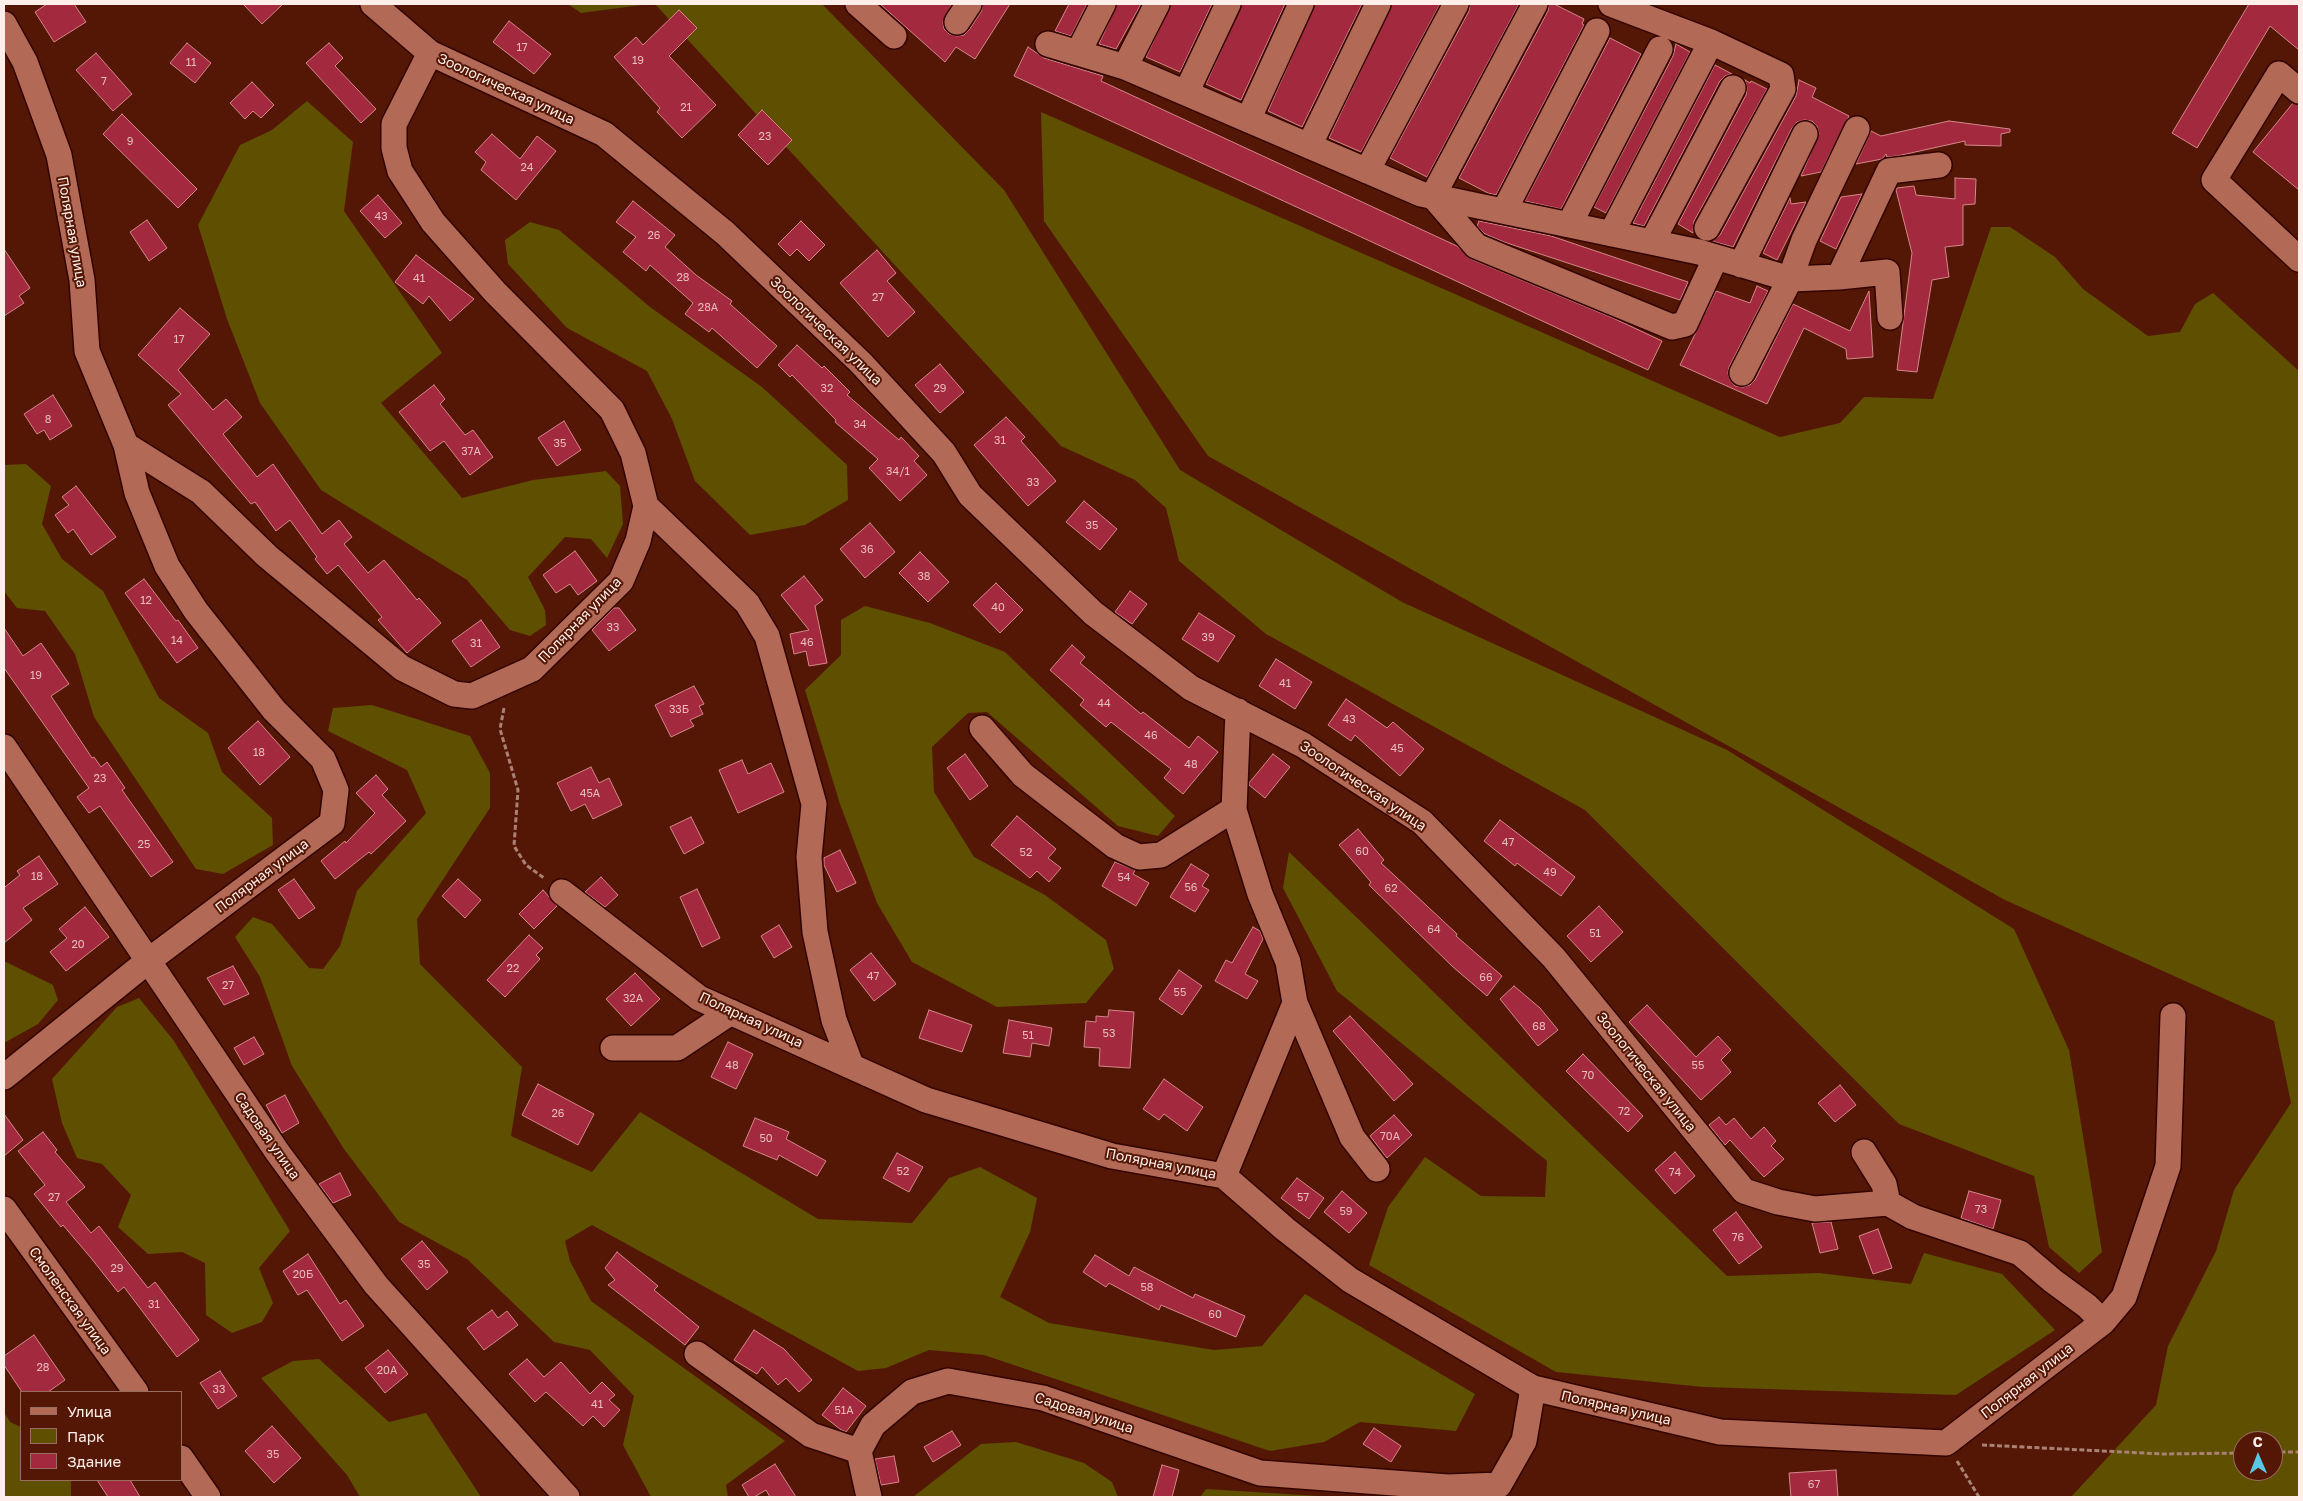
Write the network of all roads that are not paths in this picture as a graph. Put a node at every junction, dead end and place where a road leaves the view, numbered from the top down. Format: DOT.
graph roads {
  1 [pos="373,4"];
  2 [pos="858,4"];
  3 [pos="1103,4"];
  4 [pos="1157,4"];
  5 [pos="1228,4"];
  6 [pos="1301,4"];
  7 [pos="1378,4"];
  8 [pos="1456,4"];
  9 [pos="1535,4"];
  10 [pos="1611,4"];
  11 [pos="4,24"];
  12 [pos="1597,31"];
  13 [pos="894,36"];
  14 [pos="1711,42"];
  15 [pos="1048,44"];
  16 [pos="1660,49"];
  17 [pos="430,53"];
  18 [pos="1078,53"];
  19 [pos="1125,67"];
  20 [pos="1733,88"];
  21 [pos="2299,91"];
  22 [pos="1186,93"];
  23 [pos="1248,120"];
  24 [pos="1857,129"];
  25 [pos="1805,134"];
  26 [pos="1309,146"];
  27 [pos="1939,165"];
  28 [pos="1367,171"];
  29 [pos="1433,196"];
  30 [pos="1504,212"];
  31 [pos="1569,225"];
  32 [pos="1707,228"];
  33 [pos="1611,234"];
  34 [pos="1652,242"];
  35 [pos="1716,257"];
  36 [pos="2299,259"];
  37 [pos="1741,264"];
  38 [pos="1839,276"];
  39 [pos="1790,279"];
  40 [pos="1890,317"];
  41 [pos="1742,373"];
  42 [pos="126,444"];
  43 [pos="646,506"];
  44 [pos="1238,712"];
  45 [pos="982,728"];
  46 [pos="4,746"];
  47 [pos="1234,809"];
  48 [pos="562,892"];
  49 [pos="148,961"];
  50 [pos="1295,1002"];
  51 [pos="731,1012"];
  52 [pos="2173,1016"];
  53 [pos="613,1048"];
  54 [pos="851,1065"];
  55 [pos="4,1077"];
  56 [pos="1864,1152"];
  57 [pos="1378,1169"];
  58 [pos="1224,1176"];
  59 [pos="1888,1203"];
  60 [pos="4,1209"];
  61 [pos="2103,1322"];
  62 [pos="697,1354"];
  63 [pos="1533,1388"];
  64 [pos="135,1391"];
  65 [pos="859,1451"];
  66 [pos="182,1459"];
  67 [pos="1490,1491"];
  68 [pos="208,1497"];
  69 [pos="567,1497"];
  70 [pos="869,1497"];
  1 -- 17 [label="street, Зоологическая улица"];
  2 -- 13 [label="street"];
  3 -- 18 [label="street"];
  4 -- 19 [label="street"];
  5 -- 22 [label="street"];
  6 -- 23 [label="street"];
  7 -- 26 [label="street"];
  8 -- 28 [label="street"];
  9 -- 29 [label="street"];
  10 -- 14 [label="street"];
  11 -- 42 [label="street, Полярная улица"];
  12 -- 30 [label="street"];
  14 -- 32 [label="street"];
  14 -- 33 [label="street"];
  15 -- 18 [label="street"];
  16 -- 31 [label="street"];
  17 -- 43 [label="street, Полярная улица"];
  17 -- 44 [label="street, Зоологическая улица"];
  18 -- 19 [label="street"];
  19 -- 22 [label="street"];
  20 -- 34 [label="street"];
  21 -- 36 [label="street"];
  22 -- 23 [label="street"];
  23 -- 26 [label="street"];
  24 -- 39 [label="street"];
  25 -- 37 [label="street"];
  26 -- 28 [label="street"];
  27 -- 38 [label="street"];
  28 -- 29 [label="street"];
  29 -- 30 [label="street"];
  29 -- 35 [label="street"];
  30 -- 31 [label="street"];
  31 -- 33 [label="street"];
  33 -- 34 [label="street"];
  34 -- 35 [label="street"];
  35 -- 37 [label="street"];
  37 -- 39 [label="street"];
  38 -- 39 [label="street"];
  38 -- 40 [label="street"];
  39 -- 41 [label="street"];
  42 -- 43 [label="street, Полярная улица"];
  42 -- 49 [label="street, Полярная улица"];
  43 -- 54 [label="street"];
  44 -- 47 [label="street"];
  44 -- 59 [label="street, Зоологическая улица"];
  45 -- 47 [label="street"];
  46 -- 49 [label="street, Садовая улица"];
  47 -- 50 [label="street"];
  48 -- 51 [label="street, Полярная улица"];
  49 -- 55 [label="street, Полярная улица"];
  49 -- 69 [label="street, Садовая улица"];
  50 -- 57 [label="street"];
  50 -- 58 [label="street"];
  51 -- 53 [label="street"];
  51 -- 54 [label="street, Полярная улица"];
  52 -- 61 [label="street, Полярная улица"];
  54 -- 58 [label="street, Полярная улица"];
  56 -- 59 [label="street"];
  58 -- 63 [label="street, Полярная улица"];
  59 -- 61 [label="street"];
  60 -- 64 [label="street, Смоленская улица"];
  61 -- 63 [label="street, Полярная улица"];
  62 -- 65 [label="street"];
  63 -- 67 [label="street"];
  65 -- 67 [label="street, Садовая улица"];
  65 -- 70 [label="street"];
  66 -- 68 [label="street"];
}
